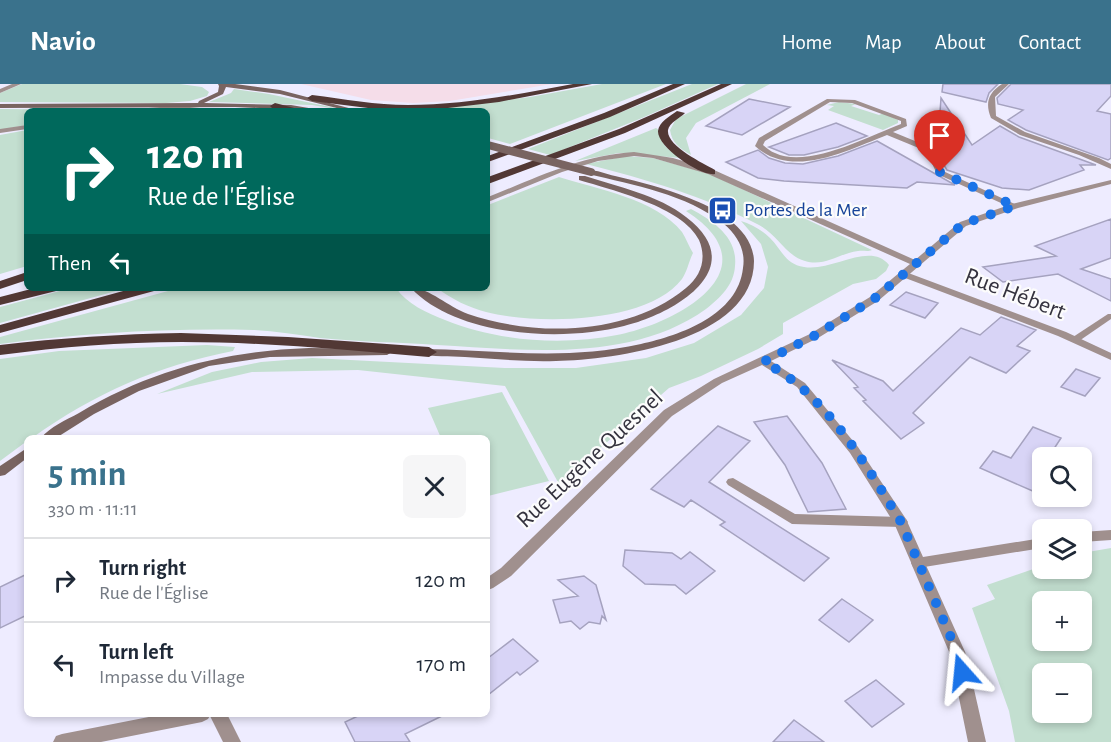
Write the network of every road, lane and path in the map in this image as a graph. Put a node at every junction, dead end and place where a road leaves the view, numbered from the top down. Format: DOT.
graph roads {
  1 [pos="18,84"];
  2 [pos="222,84"];
  3 [pos="588,84"];
  4 [pos="681,84"];
  5 [pos="728,84"];
  6 [pos="1006,84"];
  7 [pos="0,91"];
  8 [pos="312,98"];
  9 [pos="688,103"];
  10 [pos="185,105"];
  11 [pos="207,105"];
  12 [pos="3,106"];
  13 [pos="275,106"];
  14 [pos="172,108"];
  15 [pos="283,108"];
  16 [pos="294,108"];
  17 [pos="347,108"];
  18 [pos="24,128"];
  19 [pos="0,131"];
  20 [pos="887,132"];
  21 [pos="490,146"];
  22 [pos="490,153"];
  23 [pos="559,156"];
  24 [pos="490,158"];
  25 [pos="1111,167"];
  26 [pos="711,172"];
  27 [pos="587,175"];
  28 [pos="490,180"];
  29 [pos="1111,182"];
  30 [pos="490,189"];
  31 [pos="490,199"];
  32 [pos="1015,206"];
  33 [pos="915,263"];
  34 [pos="903,274"];
  35 [pos="24,277"];
  36 [pos="0,285"];
  37 [pos="39,291"];
  38 [pos="138,291"];
  39 [pos="420,291"];
  40 [pos="0,301"];
  41 [pos="1111,316"];
  42 [pos="0,329"];
  43 [pos="1076,339"];
  44 [pos="0,350"];
  45 [pos="429,352"];
  46 [pos="1111,357"];
  47 [pos="763,362"];
  48 [pos="52,435"];
  49 [pos="24,454"];
  50 [pos="0,472"];
  51 [pos="733,482"];
  52 [pos="901,522"];
  53 [pos="1111,536"];
  54 [pos="1092,537"];
  55 [pos="1032,545"];
  56 [pos="918,563"];
  57 [pos="490,583"];
  58 [pos="187,717"];
  59 [pos="220,717"];
  60 [pos="62,742"];
  61 [pos="232,742"];
  62 [pos="977,742"];
  1 -- 7 [label="street"];
  2 -- 8 [label="main road"];
  2 -- 10 [label="main road"];
  3 -- 8 [label="highway"];
  4 -- 24 [label="highway"];
  5 -- 9 [label="highway"];
  6 -- 25 [label="street"];
  8 -- 17 [label="main road"];
  9 -- 23 [label="highway"];
  9 -- 26 [label="highway"];
  10 -- 11 [label="main road"];
  10 -- 12 [label="main road"];
  11 -- 13 [label="main road"];
  11 -- 14 [label="street"];
  13 -- 15 [label="highway"];
  13 -- 16 [label="main road"];
  18 -- 19 [label="street"];
  20 -- 20 [label="street"];
  20 -- 32 [label="street"];
  21 -- 27 [label="main road, bridge"];
  22 -- 27 [label="main road"];
  23 -- 28 [label="highway"];
  23 -- 30 [label="highway"];
  26 -- 31 [label="street"];
  26 -- 33 [label="street"];
  27 -- 39 [label="main road"];
  27 -- 45 [label="main road"];
  29 -- 32 [label="street, Rue Eugène Quesnel"];
  32 -- 33 [label="street, Rue Eugène Quesnel"];
  33 -- 34 [label="street, Rue Eugène Quesnel"];
  34 -- 43 [label="street, Rue Hébert"];
  34 -- 47 [label="street, Rue Eugène Quesnel"];
  35 -- 36 [label="highway"];
  37 -- 40 [label="highway"];
  38 -- 42 [label="highway"];
  41 -- 43 [label="lane"];
  43 -- 46 [label="street, Rue Hébert"];
  44 -- 45 [label="highway"];
  45 -- 48 [label="main road"];
  47 -- 52 [label="street"];
  47 -- 57 [label="street, Rue Eugène Quesnel"];
  49 -- 50 [label="main road"];
  51 -- 52 [label="street"];
  52 -- 56 [label="street"];
  53 -- 54 [label="street"];
  55 -- 56 [label="street"];
  56 -- 62 [label="street"];
  58 -- 60 [label="street"];
  59 -- 61 [label="street"];
}
